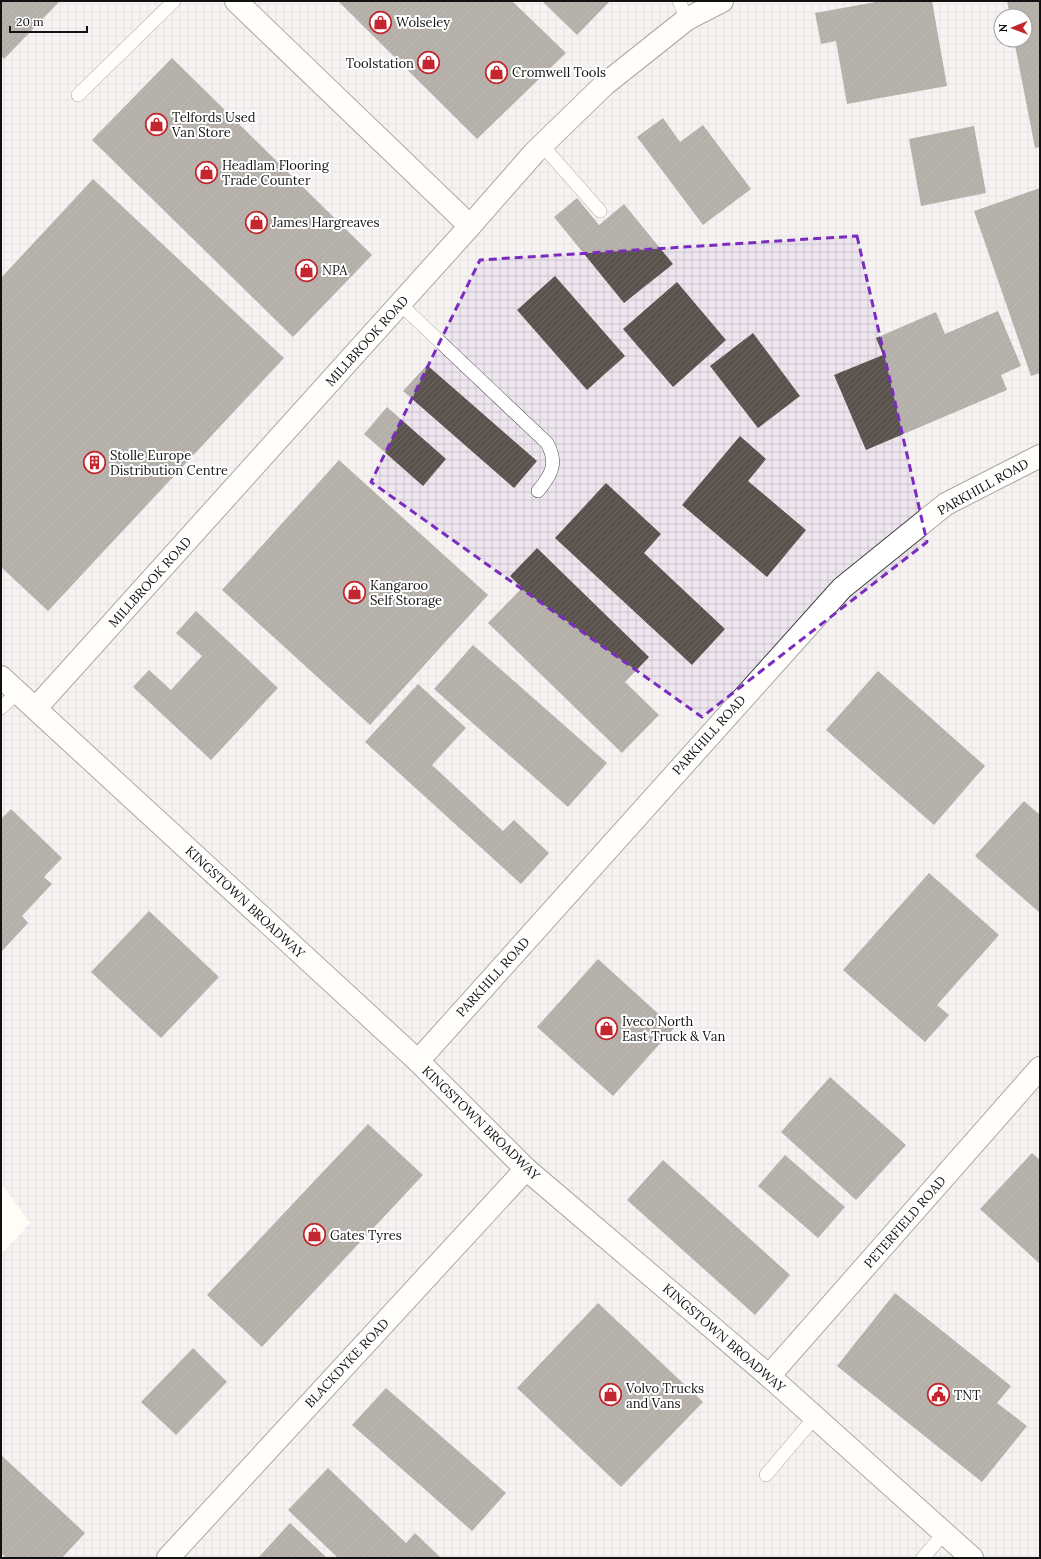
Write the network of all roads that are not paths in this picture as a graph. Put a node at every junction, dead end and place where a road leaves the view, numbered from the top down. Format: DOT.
graph roads {
  1 [pos="174,1"];
  2 [pos="236,1"];
  3 [pos="722,1"];
  4 [pos="683,10"];
  5 [pos="78,95"];
  6 [pos="542,145"];
  7 [pos="600,211"];
  8 [pos="470,226"];
  9 [pos="400,304"];
  10 [pos="1040,456"];
  11 [pos="538,491"];
  12 [pos="1,677"];
  13 [pos="18,692"];
  14 [pos="1,708"];
  15 [pos="36,708"];
  16 [pos="418,1061"];
  17 [pos="1040,1068"];
  18 [pos="526,1169"];
  19 [pos="769,1376"];
  20 [pos="815,1417"];
  21 [pos="766,1475"];
  22 [pos="944,1533"];
  23 [pos="168,1558"];
  24 [pos="923,1558"];
  25 [pos="972,1558"];
  1 -- 5 [label="lane"];
  2 -- 8 [label="street"];
  3 -- 4 [label="street, MILLBROOK ROAD"];
  4 -- 6 [label="street, MILLBROOK ROAD"];
  6 -- 7 [label="lane"];
  6 -- 8 [label="street, MILLBROOK ROAD"];
  8 -- 9 [label="street, MILLBROOK ROAD"];
  9 -- 11 [label="lane"];
  9 -- 15 [label="street, MILLBROOK ROAD"];
  10 -- 16 [label="street, PARKHILL ROAD"];
  12 -- 13 [label="street, KINGSTOWN BROADWAY"];
  13 -- 14 [label="lane"];
  13 -- 15 [label="street, KINGSTOWN BROADWAY"];
  15 -- 16 [label="street, KINGSTOWN BROADWAY"];
  16 -- 18 [label="street, KINGSTOWN BROADWAY"];
  17 -- 19 [label="street, PETERFIELD ROAD"];
  18 -- 19 [label="street, KINGSTOWN BROADWAY"];
  18 -- 23 [label="street, BLACKDYKE ROAD"];
  19 -- 20 [label="street, KINGSTOWN BROADWAY"];
  20 -- 21 [label="lane"];
  20 -- 22 [label="street, KINGSTOWN BROADWAY"];
  22 -- 24 [label="lane"];
  22 -- 25 [label="street, KINGSTOWN BROADWAY"];
}
